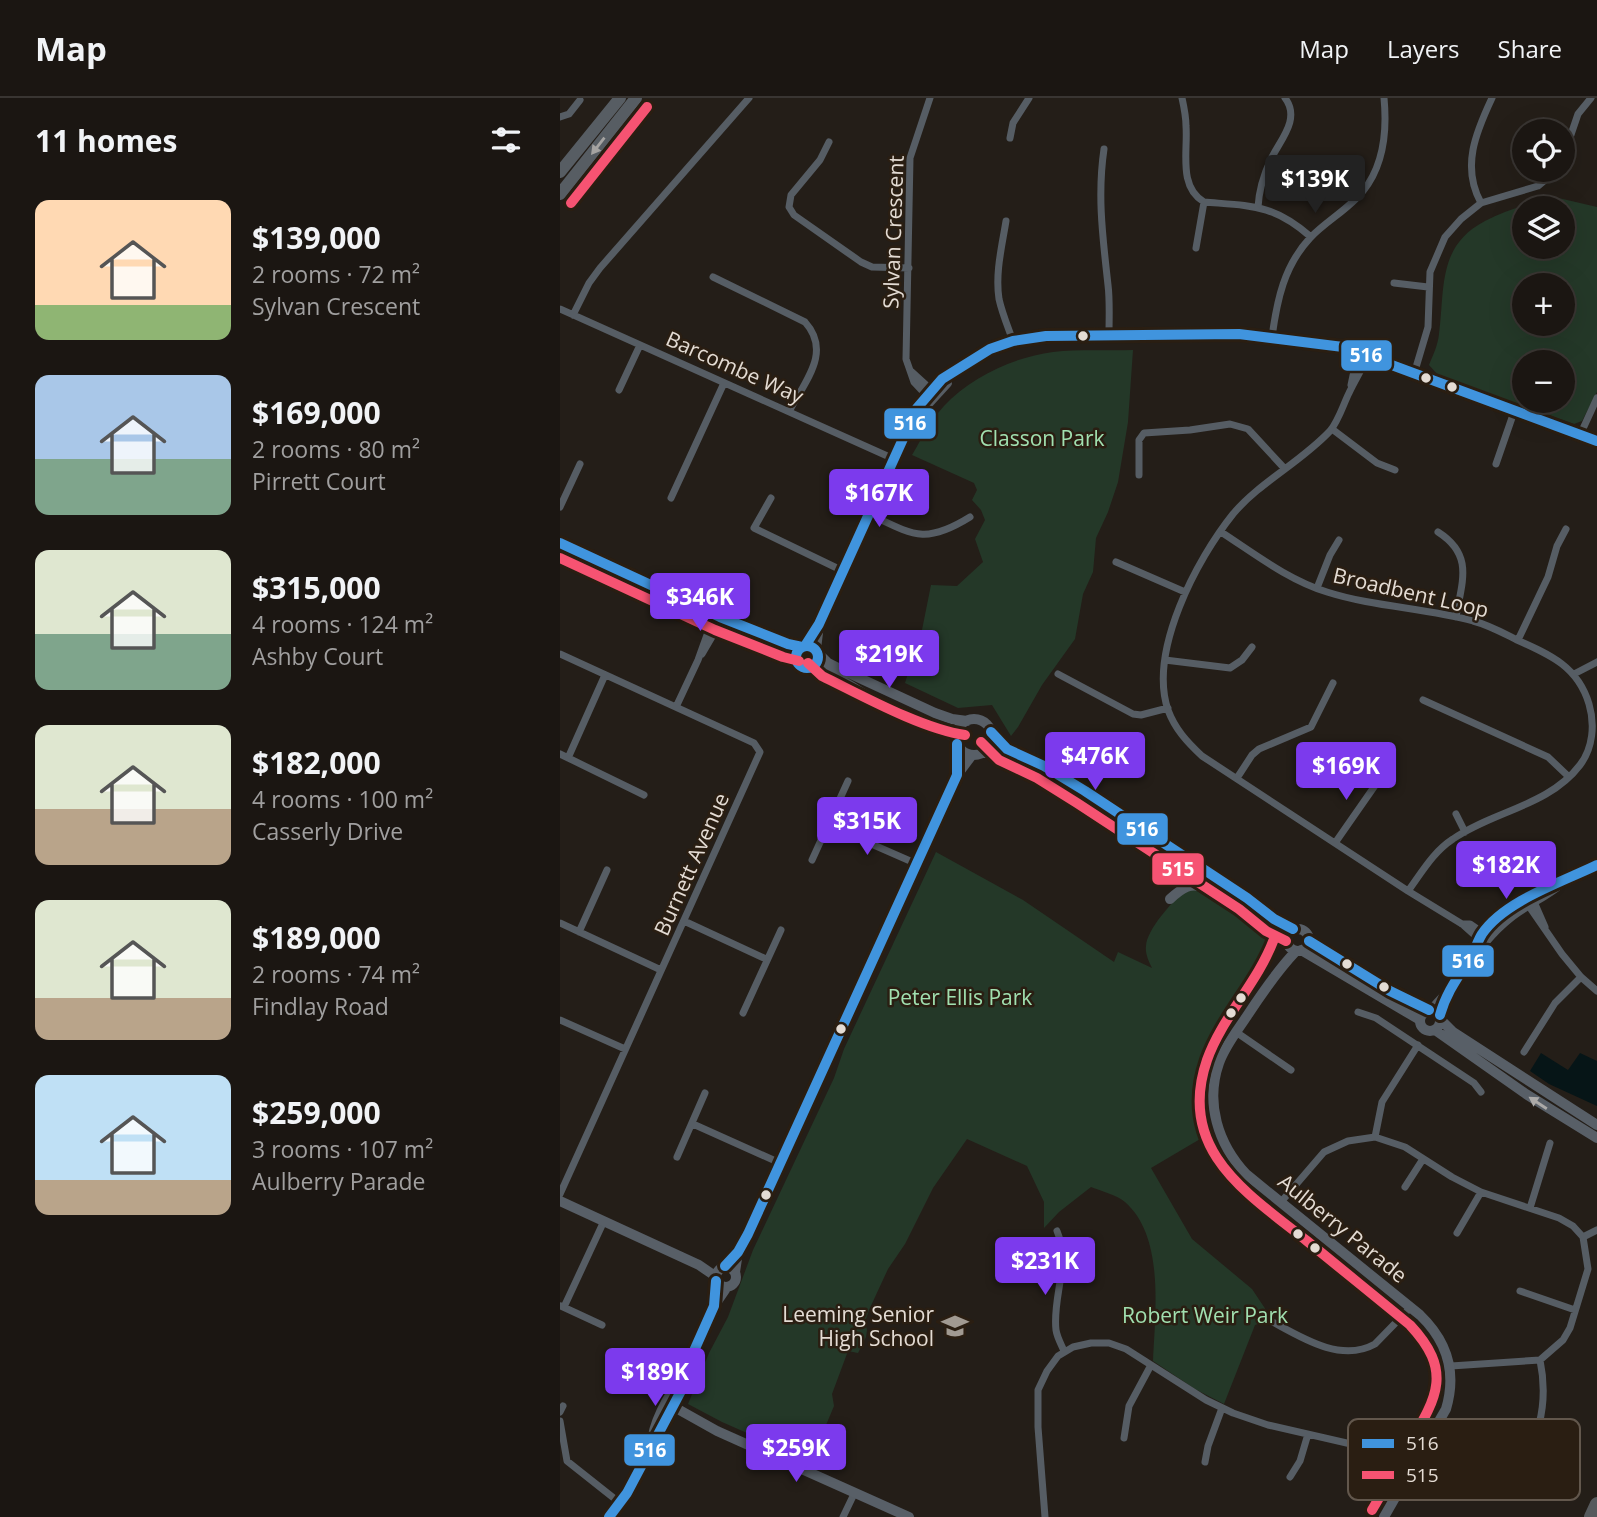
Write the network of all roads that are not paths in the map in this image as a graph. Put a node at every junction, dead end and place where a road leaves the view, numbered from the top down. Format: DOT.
graph roads {
  1 [pos="620,98"];
  2 [pos="636,98"];
  3 [pos="749,98"];
  4 [pos="930,98"];
  5 [pos="1029,98"];
  6 [pos="1182,98"];
  7 [pos="1285,98"];
  8 [pos="1384,98"];
  9 [pos="1492,98"];
  10 [pos="1591,98"];
  11 [pos="580,100"];
  12 [pos="560,117"];
  13 [pos="1575,123"];
  14 [pos="1010,138"];
  15 [pos="829,142"];
  16 [pos="1104,149"];
  17 [pos="578,170"];
  18 [pos="560,172"];
  19 [pos="560,181"];
  20 [pos="1543,182"];
  21 [pos="560,194"];
  22 [pos="1204,202"];
  23 [pos="1481,203"];
  24 [pos="1258,207"];
  25 [pos="1006,221"];
  26 [pos="1311,237"];
  27 [pos="1196,248"];
  28 [pos="909,268"];
  29 [pos="713,277"];
  30 [pos="1394,284"];
  31 [pos="1428,287"];
  32 [pos="560,309"];
  33 [pos="573,315"];
  34 [pos="1109,334"];
  35 [pos="1272,337"];
  36 [pos="1013,341"];
  37 [pos="640,345"];
  38 [pos="1362,356"];
  39 [pos="1414,374"];
  40 [pos="724,383"];
  41 [pos="619,390"];
  42 [pos="931,395"];
  43 [pos="1597,398"];
  44 [pos="1512,408"];
  45 [pos="790,410"];
  46 [pos="1514,413"];
  47 [pos="1526,413"];
  48 [pos="1332,429"];
  49 [pos="1581,433"];
  50 [pos="1597,440"];
  51 [pos="894,459"];
  52 [pos="580,464"];
  53 [pos="1496,464"];
  54 [pos="1285,469"];
  55 [pos="1395,470"];
  56 [pos="1139,475"];
  57 [pos="671,498"];
  58 [pos="771,498"];
  59 [pos="560,507"];
  60 [pos="869,514"];
  61 [pos="970,517"];
  62 [pos="1566,529"];
  63 [pos="1221,532"];
  64 [pos="1438,532"];
  65 [pos="1339,540"];
  66 [pos="560,543"];
  67 [pos="560,555"];
  68 [pos="1116,562"];
  69 [pos="843,571"];
  70 [pos="1317,588"];
  71 [pos="1185,592"];
  72 [pos="1456,617"];
  73 [pos="717,621"];
  74 [pos="1518,640"];
  75 [pos="1252,647"];
  76 [pos="810,649"];
  77 [pos="560,654"];
  78 [pos="796,659"];
  79 [pos="1165,660"];
  80 [pos="1597,662"];
  81 [pos="812,667"];
  82 [pos="1058,674"];
  83 [pos="1574,674"];
  84 [pos="605,675"];
  85 [pos="1334,683"];
  86 [pos="1423,700"];
  87 [pos="676,707"];
  88 [pos="1168,708"];
  89 [pos="967,721"];
  90 [pos="1595,725"];
  91 [pos="991,732"];
  92 [pos="956,741"];
  93 [pos="984,752"];
  94 [pos="972,755"];
  95 [pos="564,756"];
  96 [pos="957,775"];
  97 [pos="1381,776"];
  98 [pos="1569,777"];
  99 [pos="1237,778"];
  100 [pos="848,781"];
  101 [pos="644,795"];
  102 [pos="1456,814"];
  103 [pos="828,825"];
  104 [pos="1465,831"];
  105 [pos="1335,843"];
  106 [pos="812,860"];
  107 [pos="916,864"];
  108 [pos="1597,865"];
  109 [pos="607,870"];
  110 [pos="1408,891"];
  111 [pos="1170,899"];
  112 [pos="1530,900"];
  113 [pos="1252,913"];
  114 [pos="684,921"];
  115 [pos="560,923"];
  116 [pos="1293,929"];
  117 [pos="781,930"];
  118 [pos="579,932"];
  119 [pos="1309,941"];
  120 [pos="1482,941"];
  121 [pos="1293,946"];
  122 [pos="766,959"];
  123 [pos="661,970"];
  124 [pos="1581,976"];
  125 [pos="1597,991"];
  126 [pos="1358,1012"];
  127 [pos="743,1013"];
  128 [pos="1435,1014"];
  129 [pos="560,1020"];
  130 [pos="1420,1020"];
  131 [pos="1435,1030"];
  132 [pos="1236,1032"];
  133 [pos="1418,1045"];
  134 [pos="625,1049"];
  135 [pos="1524,1052"];
  136 [pos="1291,1070"];
  137 [pos="1481,1092"];
  138 [pos="705,1093"];
  139 [pos="693,1124"];
  140 [pos="1597,1125"];
  141 [pos="1375,1137"];
  142 [pos="1597,1138"];
  143 [pos="1550,1143"];
  144 [pos="677,1157"];
  145 [pos="1423,1159"];
  146 [pos="780,1163"];
  147 [pos="1405,1186"];
  148 [pos="1481,1192"];
  149 [pos="560,1194"];
  150 [pos="560,1201"];
  151 [pos="1281,1202"];
  152 [pos="1530,1208"];
  153 [pos="604,1221"];
  154 [pos="1597,1230"];
  155 [pos="1057,1231"];
  156 [pos="1457,1233"];
  157 [pos="1583,1237"];
  158 [pos="723,1275"];
  159 [pos="1520,1291"];
  160 [pos="562,1307"];
  161 [pos="1411,1307"];
  162 [pos="1575,1310"];
  163 [pos="1271,1321"];
  164 [pos="603,1325"];
  165 [pos="1064,1351"];
  166 [pos="1540,1360"];
  167 [pos="1151,1365"];
  168 [pos="1451,1366"];
  169 [pos="669,1408"];
  170 [pos="1222,1408"];
  171 [pos="1440,1419"];
  172 [pos="1540,1419"];
  173 [pos="560,1421"];
  174 [pos="1308,1434"];
  175 [pos="1124,1438"];
  176 [pos="1348,1444"];
  177 [pos="1205,1462"];
  178 [pos="1290,1477"];
  179 [pos="854,1494"];
  180 [pos="1394,1500"];
  181 [pos="620,1503"];
  182 [pos="1597,1504"];
  183 [pos="609,1517"];
  184 [pos="843,1517"];
  185 [pos="909,1517"];
  186 [pos="1045,1517"];
  187 [pos="1384,1517"];
  188 [pos="1591,1517"];
  1 -- 18 [label="main road"];
  2 -- 17 [label="main road, one-way"];
  3 -- 33 [label="street"];
  4 -- 28 [label="street, Sylvan Crescent"];
  5 -- 14 [label="street"];
  6 -- 22 [label="street"];
  7 -- 24 [label="street"];
  8 -- 26 [label="street"];
  9 -- 23 [label="street"];
  10 -- 13 [label="street"];
  11 -- 12 [label="street"];
  15 -- 28 [label="street"];
  16 -- 34 [label="street"];
  17 -- 19 [label="main road"];
  17 -- 21 [label="main road"];
  20 -- 23 [label="street"];
  22 -- 24 [label="street"];
  22 -- 27 [label="street"];
  23 -- 31 [label="street"];
  24 -- 26 [label="street"];
  25 -- 36 [label="street"];
  26 -- 35 [label="street"];
  28 -- 42 [label="street, Sylvan Crescent"];
  29 -- 45 [label="street"];
  30 -- 31 [label="street"];
  31 -- 39 [label="street"];
  32 -- 33 [label="street, Barcombe Way"];
  33 -- 37 [label="street, Barcombe Way"];
  34 -- 35 [label="street"];
  34 -- 36 [label="street"];
  35 -- 38 [label="street"];
  36 -- 42 [label="street"];
  37 -- 40 [label="street, Barcombe Way"];
  37 -- 41 [label="street"];
  38 -- 39 [label="street"];
  38 -- 48 [label="street"];
  39 -- 44 [label="street"];
  40 -- 45 [label="street, Barcombe Way"];
  40 -- 57 [label="street"];
  42 -- 51 [label="street"];
  43 -- 49 [label="street"];
  45 -- 51 [label="street, Barcombe Way"];
  46 -- 53 [label="street"];
  47 -- 49 [label="street"];
  48 -- 54 [label="street"];
  48 -- 55 [label="street"];
  49 -- 50 [label="street"];
  51 -- 60 [label="street"];
  52 -- 59 [label="street"];
  54 -- 56 [label="street"];
  54 -- 63 [label="street"];
  58 -- 69 [label="street"];
  60 -- 61 [label="street"];
  60 -- 69 [label="street"];
  62 -- 74 [label="street"];
  63 -- 70 [label="street, Broadbent Loop"];
  63 -- 71 [label="street"];
  64 -- 72 [label="street"];
  65 -- 70 [label="street"];
  66 -- 73 [label="main road"];
  67 -- 73 [label="main road"];
  68 -- 71 [label="street"];
  69 -- 76 [label="street"];
  70 -- 72 [label="street, Broadbent Loop"];
  71 -- 79 [label="street"];
  72 -- 74 [label="street, Broadbent Loop"];
  73 -- 76 [label="main road"];
  73 -- 78 [label="main road"];
  73 -- 87 [label="street"];
  74 -- 83 [label="street, Broadbent Loop"];
  75 -- 79 [label="street"];
  76 -- 78 [label="main road"];
  76 -- 81 [label="main road"];
  76 -- 89 [label="main road"];
  77 -- 84 [label="street, Burnett Avenue"];
  78 -- 81 [label="main road"];
  79 -- 88 [label="street"];
  80 -- 83 [label="street"];
  81 -- 92 [label="main road"];
  82 -- 88 [label="street"];
  83 -- 90 [label="street, Broadbent Loop"];
  84 -- 87 [label="street, Burnett Avenue"];
  84 -- 95 [label="street"];
  85 -- 99 [label="street"];
  86 -- 98 [label="street"];
  87 -- 114 [label="street, Burnett Avenue"];
  88 -- 99 [label="street"];
  89 -- 91 [label="main road"];
  89 -- 92 [label="main road"];
  90 -- 98 [label="street, Broadbent Loop"];
  91 -- 93 [label="main road"];
  91 -- 116 [label="main road"];
  92 -- 94 [label="main road"];
  92 -- 96 [label="main road"];
  93 -- 94 [label="main road"];
  93 -- 113 [label="main road"];
  94 -- 96 [label="main road"];
  95 -- 101 [label="street"];
  96 -- 107 [label="main road"];
  97 -- 105 [label="street"];
  98 -- 104 [label="street, Broadbent Loop"];
  99 -- 105 [label="street"];
  100 -- 103 [label="street"];
  102 -- 104 [label="street"];
  103 -- 106 [label="street"];
  103 -- 107 [label="street"];
  104 -- 110 [label="street, Broadbent Loop"];
  105 -- 110 [label="street"];
  107 -- 146 [label="main road"];
  108 -- 112 [label="street"];
  109 -- 118 [label="street"];
  110 -- 120 [label="street"];
  111 -- 113 [label="main road"];
  112 -- 120 [label="street"];
  112 -- 124 [label="street"];
  113 -- 121 [label="main road"];
  114 -- 122 [label="street"];
  114 -- 123 [label="street, Burnett Avenue"];
  115 -- 118 [label="street"];
  116 -- 119 [label="main road"];
  116 -- 121 [label="main road"];
  117 -- 122 [label="street"];
  118 -- 123 [label="street"];
  119 -- 121 [label="main road"];
  119 -- 128 [label="main road"];
  120 -- 128 [label="street"];
  121 -- 130 [label="main road"];
  121 -- 132 [label="main road, Aulberry Parade"];
  122 -- 127 [label="street"];
  123 -- 134 [label="street, Burnett Avenue"];
  124 -- 125 [label="street"];
  124 -- 135 [label="street"];
  126 -- 133 [label="street"];
  128 -- 130 [label="main road"];
  128 -- 131 [label="main road"];
  128 -- 140 [label="main road"];
  129 -- 134 [label="street"];
  130 -- 131 [label="main road"];
  142 -- 131 [label="main road, one-way"];
  132 -- 136 [label="street"];
  132 -- 151 [label="main road, Aulberry Parade"];
  133 -- 137 [label="street"];
  133 -- 141 [label="street"];
  134 -- 149 [label="street, Burnett Avenue"];
  138 -- 139 [label="street"];
  139 -- 144 [label="street"];
  139 -- 146 [label="street"];
  141 -- 145 [label="street"];
  141 -- 151 [label="street"];
  143 -- 152 [label="street"];
  145 -- 147 [label="street"];
  145 -- 148 [label="street"];
  146 -- 158 [label="main road"];
  148 -- 152 [label="street"];
  148 -- 156 [label="street"];
  150 -- 153 [label="main road"];
  151 -- 161 [label="main road, Aulberry Parade"];
  152 -- 157 [label="street"];
  153 -- 158 [label="main road"];
  153 -- 160 [label="street"];
  154 -- 157 [label="street"];
  155 -- 165 [label="street"];
  157 -- 162 [label="street"];
  158 -- 169 [label="main road"];
  159 -- 162 [label="street"];
  160 -- 164 [label="street"];
  161 -- 163 [label="street"];
  161 -- 168 [label="main road, Aulberry Parade"];
  162 -- 166 [label="street"];
  165 -- 167 [label="street"];
  165 -- 186 [label="street"];
  166 -- 168 [label="street"];
  166 -- 172 [label="street"];
  167 -- 170 [label="street"];
  167 -- 175 [label="street"];
  168 -- 171 [label="main road, Aulberry Parade"];
  169 -- 179 [label="main road"];
  169 -- 181 [label="main road"];
  170 -- 174 [label="street"];
  170 -- 177 [label="street"];
  173 -- 181 [label="street"];
  174 -- 176 [label="street"];
  174 -- 178 [label="street"];
  179 -- 184 [label="street"];
  179 -- 185 [label="main road"];
  180 -- 187 [label="main road, Aulberry Parade"];
  181 -- 183 [label="main road"];
  182 -- 188 [label="highway"];
}
